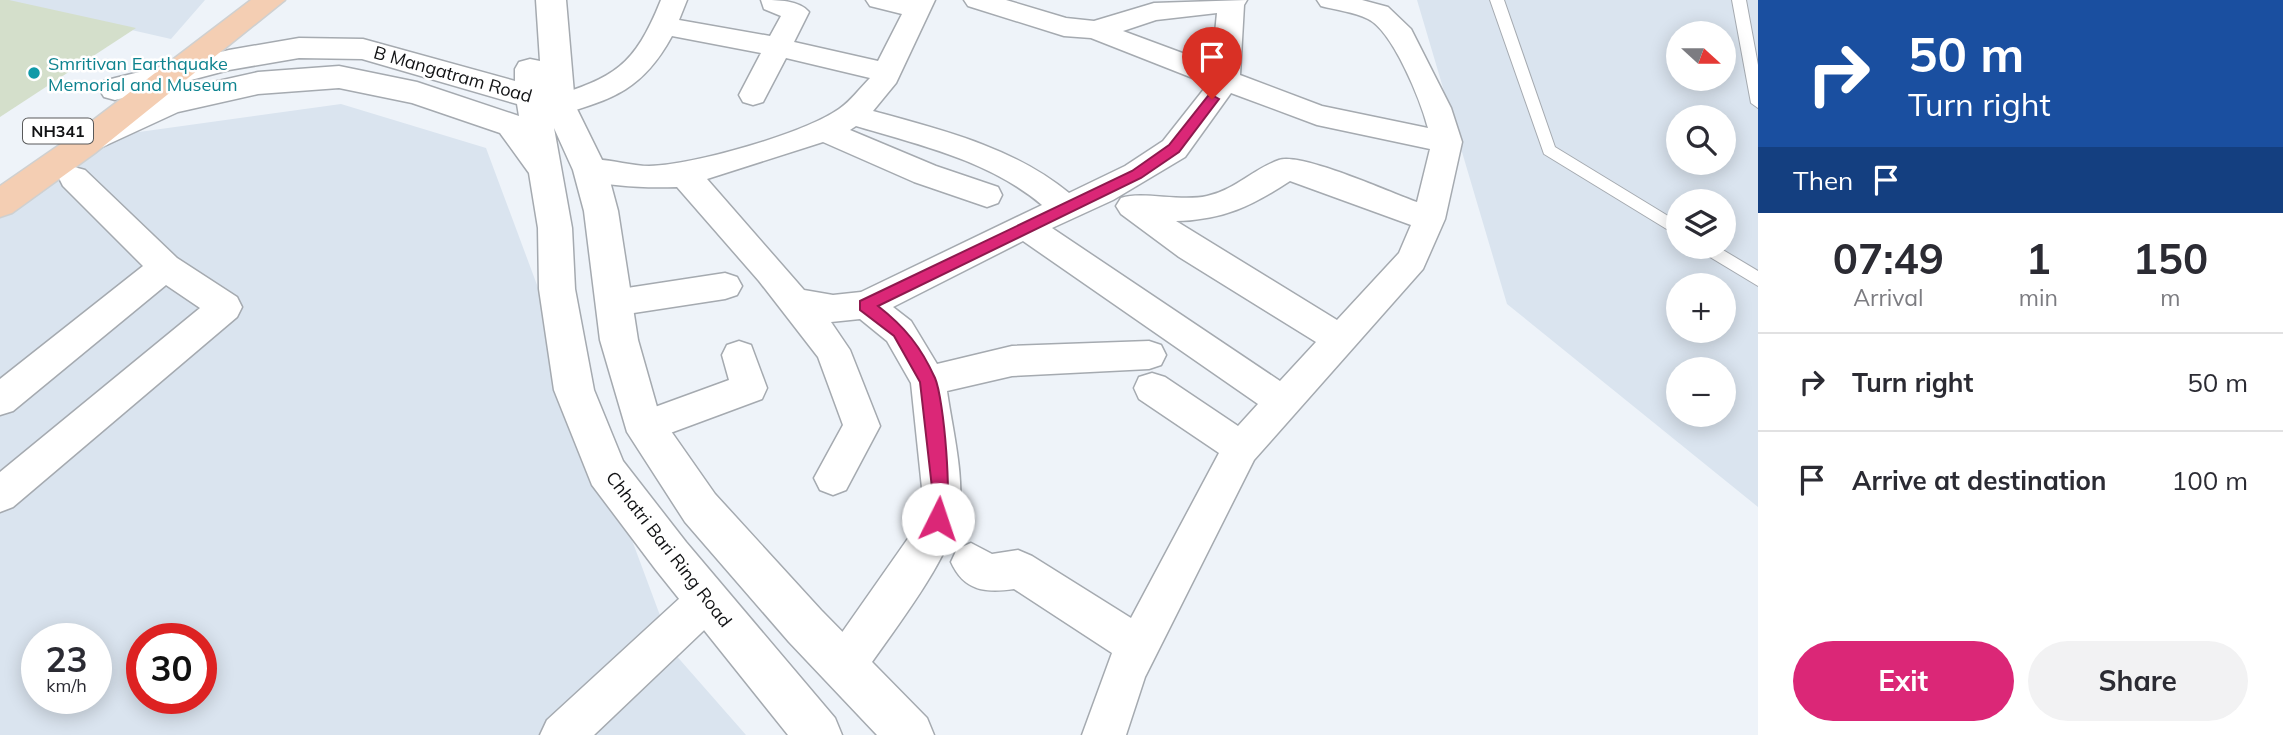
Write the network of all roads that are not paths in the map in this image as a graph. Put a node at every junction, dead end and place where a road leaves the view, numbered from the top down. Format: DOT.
graph roads {
  1 [pos="233,0"];
  2 [pos="270,0"];
  3 [pos="527,0"];
  4 [pos="551,0"];
  5 [pos="774,0"];
  6 [pos="879,0"];
  7 [pos="977,0"];
  8 [pos="1330,0"];
  9 [pos="1497,0"];
  10 [pos="1739,0"];
  11 [pos="1233,1"];
  12 [pos="920,5"];
  13 [pos="1151,6"];
  14 [pos="670,13"];
  15 [pos="1095,30"];
  16 [pos="778,47"];
  17 [pos="176,73"];
  18 [pos="887,73"];
  19 [pos="1225,80"];
  20 [pos="115,89"];
  21 [pos="753,95"];
  22 [pos="545,100"];
  23 [pos="1758,103"];
  24 [pos="852,115"];
  25 [pos="825,131"];
  26 [pos="1447,142"];
  27 [pos="83,145"];
  28 [pos="590,170"];
  29 [pos="0,172"];
  30 [pos="546,173"];
  31 [pos="685,175"];
  32 [pos="74,178"];
  33 [pos="1102,192"];
  34 [pos="987,195"];
  35 [pos="0,204"];
  36 [pos="1066,208"];
  37 [pos="1141,210"];
  38 [pos="1429,219"];
  39 [pos="1666,223"];
  40 [pos="1025,226"];
  41 [pos="1726,259"];
  42 [pos="165,267"];
  43 [pos="1758,279"];
  44 [pos="725,286"];
  45 [pos="794,301"];
  46 [pos="614,303"];
  47 [pos="866,306"];
  48 [pos="1339,338"];
  49 [pos="738,355"];
  50 [pos="928,381"];
  51 [pos="0,400"];
  52 [pos="1283,402"];
  53 [pos="646,426"];
  54 [pos="1241,448"];
  55 [pos="833,478"];
  56 [pos="0,495"];
  57 [pos="971,562"];
  58 [pos="706,600"];
  59 [pos="1138,646"];
  60 [pos="844,666"];
  61 [pos="562,735"];
  62 [pos="818,735"];
  63 [pos="910,735"];
  64 [pos="1104,735"];
  1 -- 20 [label="highway, NH341"];
  2 -- 17 [label="highway, NH341"];
  3 -- 22 [label="main road"];
  4 -- 22 [label="main road"];
  5 -- 16 [label="street"];
  6 -- 12 [label="street"];
  7 -- 15 [label="street"];
  8 -- 26 [label="street"];
  9 -- 39 [label="lane"];
  10 -- 23 [label="lane"];
  11 -- 13 [label="street"];
  11 -- 19 [label="street"];
  12 -- 18 [label="street"];
  13 -- 15 [label="street"];
  14 -- 16 [label="street"];
  14 -- 22 [label="street"];
  15 -- 19 [label="street"];
  16 -- 18 [label="street"];
  16 -- 21 [label="street"];
  17 -- 20 [label="main road, B Mangatram Road"];
  17 -- 22 [label="main road, B Mangatram Road"];
  17 -- 27 [label="highway, NH341"];
  18 -- 24 [label="street"];
  19 -- 26 [label="street"];
  19 -- 33 [label="street"];
  20 -- 29 [label="highway, B Mangatram Road / NH341"];
  22 -- 28 [label="main road"];
  22 -- 30 [label="main road, Chhatri Bari Ring Road"];
  24 -- 25 [label="street"];
  24 -- 36 [label="street"];
  25 -- 31 [label="street"];
  25 -- 34 [label="street"];
  26 -- 38 [label="street"];
  27 -- 30 [label="main road, B Mangatram Road"];
  27 -- 35 [label="highway, B Mangatram Road / NH341"];
  28 -- 31 [label="street"];
  28 -- 46 [label="main road"];
  30 -- 58 [label="main road, Chhatri Bari Ring Road"];
  31 -- 45 [label="street"];
  32 -- 42 [label="street"];
  33 -- 36 [label="street"];
  33 -- 37 [label="street"];
  36 -- 40 [label="street"];
  37 -- 38 [label="street"];
  37 -- 48 [label="street"];
  38 -- 48 [label="street"];
  40 -- 47 [label="street"];
  40 -- 52 [label="street"];
  41 -- 43 [label="lane"];
  42 -- 51 [label="street"];
  42 -- 56 [label="street"];
  44 -- 46 [label="street"];
  45 -- 47 [label="street"];
  45 -- 55 [label="street"];
  46 -- 53 [label="main road"];
  47 -- 50 [label="street"];
  48 -- 52 [label="street"];
  49 -- 53 [label="street"];
  50 -- 54 [label="street"];
  50 -- 60 [label="street"];
  52 -- 54 [label="street"];
  53 -- 60 [label="main road"];
  54 -- 59 [label="street"];
  57 -- 59 [label="street"];
  58 -- 61 [label="street"];
  58 -- 62 [label="main road, Chhatri Bari Ring Road"];
  59 -- 64 [label="street"];
  60 -- 63 [label="main road"];
}
